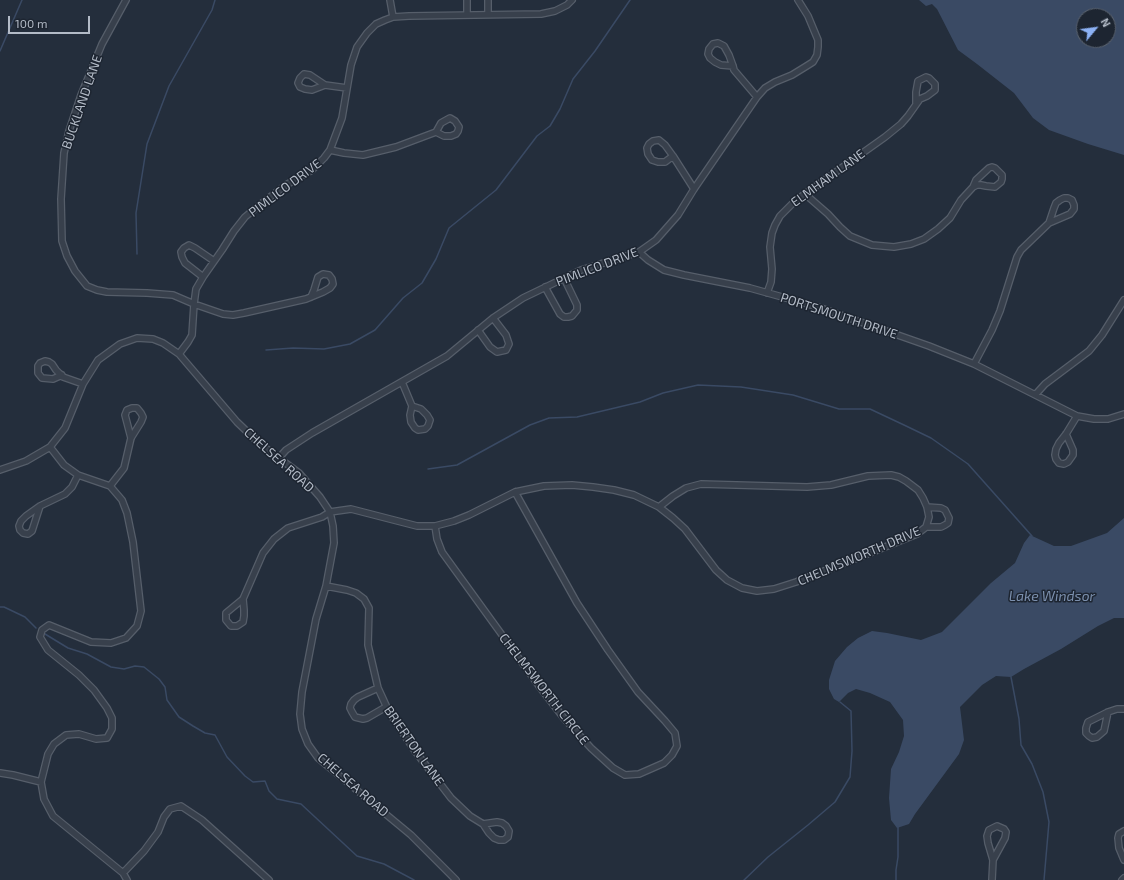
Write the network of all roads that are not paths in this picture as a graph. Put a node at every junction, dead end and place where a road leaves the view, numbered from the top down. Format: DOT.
graph roads {
  1 [pos="126,0"];
  2 [pos="390,0"];
  3 [pos="467,0"];
  4 [pos="488,0"];
  5 [pos="572,0"];
  6 [pos="798,0"];
  7 [pos="467,14"];
  8 [pos="488,15"];
  9 [pos="393,17"];
  10 [pos="733,66"];
  11 [pos="325,85"];
  12 [pos="347,88"];
  13 [pos="756,97"];
  14 [pos="916,103"];
  15 [pos="436,132"];
  16 [pos="330,150"];
  17 [pos="673,156"];
  18 [pos="973,187"];
  19 [pos="694,189"];
  20 [pos="805,194"];
  21 [pos="1049,223"];
  22 [pos="639,252"];
  23 [pos="214,262"];
  24 [pos="203,276"];
  25 [pos="564,278"];
  26 [pos="545,287"];
  27 [pos="767,293"];
  28 [pos="311,296"];
  29 [pos="1124,300"];
  30 [pos="194,304"];
  31 [pos="493,318"];
  32 [pos="478,330"];
  33 [pos="179,354"];
  34 [pos="974,364"];
  35 [pos="62,376"];
  36 [pos="402,382"];
  37 [pos="83,384"];
  38 [pos="1036,394"];
  39 [pos="412,406"];
  40 [pos="1124,414"];
  41 [pos="1078,416"];
  42 [pos="1066,434"];
  43 [pos="131,438"];
  44 [pos="50,447"];
  45 [pos="278,459"];
  46 [pos="0,470"];
  47 [pos="78,475"];
  48 [pos="110,486"];
  49 [pos="515,492"];
  50 [pos="40,506"];
  51 [pos="659,507"];
  52 [pos="927,507"];
  53 [pos="330,512"];
  54 [pos="435,526"];
  55 [pos="926,527"];
  56 [pos="326,586"];
  57 [pos="243,599"];
  58 [pos="378,688"];
  59 [pos="386,707"];
  60 [pos="1124,709"];
  61 [pos="1108,712"];
  62 [pos="0,773"];
  63 [pos="42,782"];
  64 [pos="483,824"];
  65 [pos="1124,831"];
  66 [pos="993,860"];
  67 [pos="1124,860"];
  68 [pos="123,873"];
  69 [pos="127,880"];
  70 [pos="269,880"];
  71 [pos="456,880"];
  72 [pos="992,880"];
  1 -- 30 [label="street, BUCKLAND LANE"];
  2 -- 9 [label="street"];
  3 -- 7 [label="street"];
  4 -- 8 [label="street"];
  5 -- 8 [label="street, PIMLICO DRIVE"];
  6 -- 13 [label="street, PIMLICO DRIVE"];
  7 -- 8 [label="street, PIMLICO DRIVE"];
  7 -- 9 [label="street, PIMLICO DRIVE"];
  9 -- 12 [label="street, PIMLICO DRIVE"];
  10 -- 10 [label="street"];
  10 -- 13 [label="street"];
  11 -- 12 [label="street"];
  12 -- 16 [label="street, PIMLICO DRIVE"];
  13 -- 19 [label="street, PIMLICO DRIVE"];
  14 -- 14 [label="street, ELMHAM LANE"];
  14 -- 20 [label="street, ELMHAM LANE"];
  15 -- 16 [label="street"];
  16 -- 23 [label="street, PIMLICO DRIVE"];
  17 -- 17 [label="street"];
  17 -- 19 [label="street"];
  18 -- 18 [label="street"];
  18 -- 20 [label="street"];
  19 -- 22 [label="street, PIMLICO DRIVE"];
  20 -- 27 [label="street, ELMHAM LANE"];
  21 -- 21 [label="street"];
  21 -- 34 [label="street"];
  22 -- 25 [label="street, PIMLICO DRIVE"];
  22 -- 27 [label="street, PORTSMOUTH DRIVE"];
  23 -- 24 [label="street, PIMLICO DRIVE"];
  23 -- 24 [label="street"];
  24 -- 30 [label="street, PIMLICO DRIVE"];
  25 -- 26 [label="street, PIMLICO DRIVE"];
  25 -- 26 [label="street"];
  26 -- 31 [label="street, PIMLICO DRIVE"];
  27 -- 34 [label="street, PORTSMOUTH DRIVE"];
  28 -- 30 [label="street, BUCKLAND LANE"];
  29 -- 38 [label="street"];
  30 -- 33 [label="street, PIMLICO DRIVE"];
  31 -- 32 [label="street, PIMLICO DRIVE"];
  31 -- 32 [label="street"];
  32 -- 36 [label="street, PIMLICO DRIVE"];
  33 -- 37 [label="street, CHELSEA ROAD"];
  33 -- 45 [label="street, CHELSEA ROAD"];
  34 -- 38 [label="street, PORTSMOUTH DRIVE"];
  35 -- 37 [label="street"];
  36 -- 39 [label="street"];
  36 -- 45 [label="street, PIMLICO DRIVE"];
  37 -- 44 [label="street, CHELSEA ROAD"];
  38 -- 41 [label="street, PORTSMOUTH DRIVE"];
  40 -- 41 [label="street, PORTSMOUTH DRIVE"];
  41 -- 42 [label="street"];
  42 -- 42 [label="street"];
  43 -- 43 [label="street"];
  43 -- 48 [label="street"];
  44 -- 46 [label="street, CHELSEA ROAD"];
  44 -- 47 [label="street"];
  45 -- 53 [label="street, CHELSEA ROAD"];
  47 -- 48 [label="street"];
  47 -- 50 [label="street"];
  48 -- 63 [label="street"];
  49 -- 51 [label="street, CHELMSWORTH DRIVE"];
  49 -- 54 [label="street, CHELMSWORTH DRIVE"];
  49 -- 54 [label="street, CHELMSWORTH CIRCLE"];
  50 -- 50 [label="street"];
  51 -- 52 [label="street, CHELMSWORTH DRIVE"];
  51 -- 55 [label="street, CHELMSWORTH DRIVE"];
  52 -- 55 [label="street, CHELMSWORTH DRIVE"];
  52 -- 55 [label="street"];
  53 -- 54 [label="street, CHELMSWORTH DRIVE"];
  53 -- 56 [label="street, CHELSEA ROAD"];
  53 -- 57 [label="street, CHELMSWORTH DRIVE"];
  56 -- 58 [label="street, BRIERTON LANE"];
  56 -- 71 [label="street, CHELSEA ROAD"];
  57 -- 57 [label="street"];
  58 -- 59 [label="street, BRIERTON LANE"];
  58 -- 59 [label="street"];
  59 -- 64 [label="street, BRIERTON LANE"];
  60 -- 61 [label="street"];
  61 -- 61 [label="street"];
  62 -- 63 [label="street"];
  63 -- 68 [label="street"];
  64 -- 64 [label="street, BRIERTON LANE"];
  65 -- 67 [label="street"];
  66 -- 66 [label="street"];
  66 -- 72 [label="street"];
  68 -- 69 [label="street"];
  68 -- 70 [label="street"];
}
